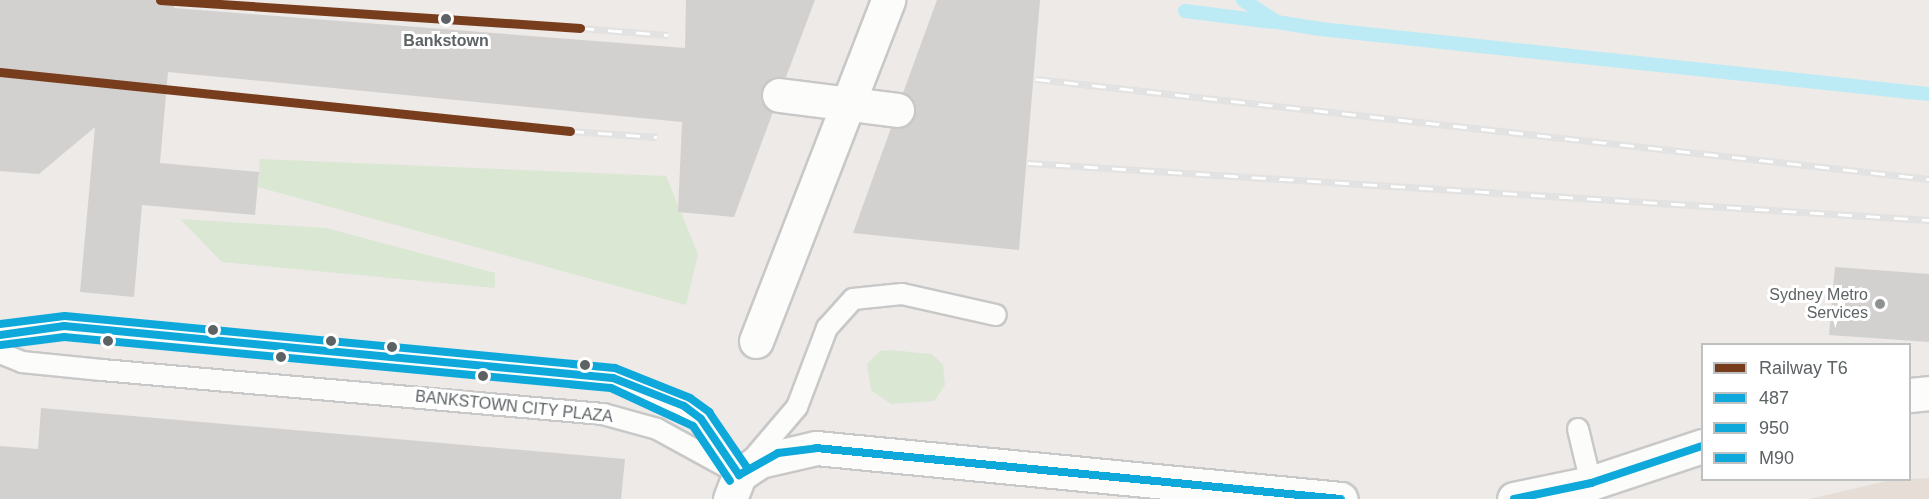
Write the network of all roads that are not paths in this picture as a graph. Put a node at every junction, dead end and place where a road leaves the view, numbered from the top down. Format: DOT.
graph roads {
  1 [pos="888,0"];
  2 [pos="779,95"];
  3 [pos="848,104"];
  4 [pos="897,110"];
  5 [pos="996,315"];
  6 [pos="0,335"];
  7 [pos="756,341"];
  8 [pos="0,353"];
  9 [pos="1929,393"];
  10 [pos="1911,395"];
  11 [pos="1578,429"];
  12 [pos="1701,446"];
  13 [pos="1591,483"];
  14 [pos="735,487"];
  15 [pos="1341,499"];
  16 [pos="1514,499"];
  1 -- 3 [label="street"];
  2 -- 3 [label="street"];
  3 -- 4 [label="street"];
  3 -- 7 [label="street"];
  5 -- 14 [label="lane"];
  6 -- 14 [label="lane"];
  8 -- 14 [label="lane, BANKSTOWN CITY PLAZA"];
  9 -- 10 [label="street"];
  11 -- 13 [label="lane"];
  12 -- 13 [label="street"];
  13 -- 16 [label="street"];
  14 -- 15 [label="street"];
}
